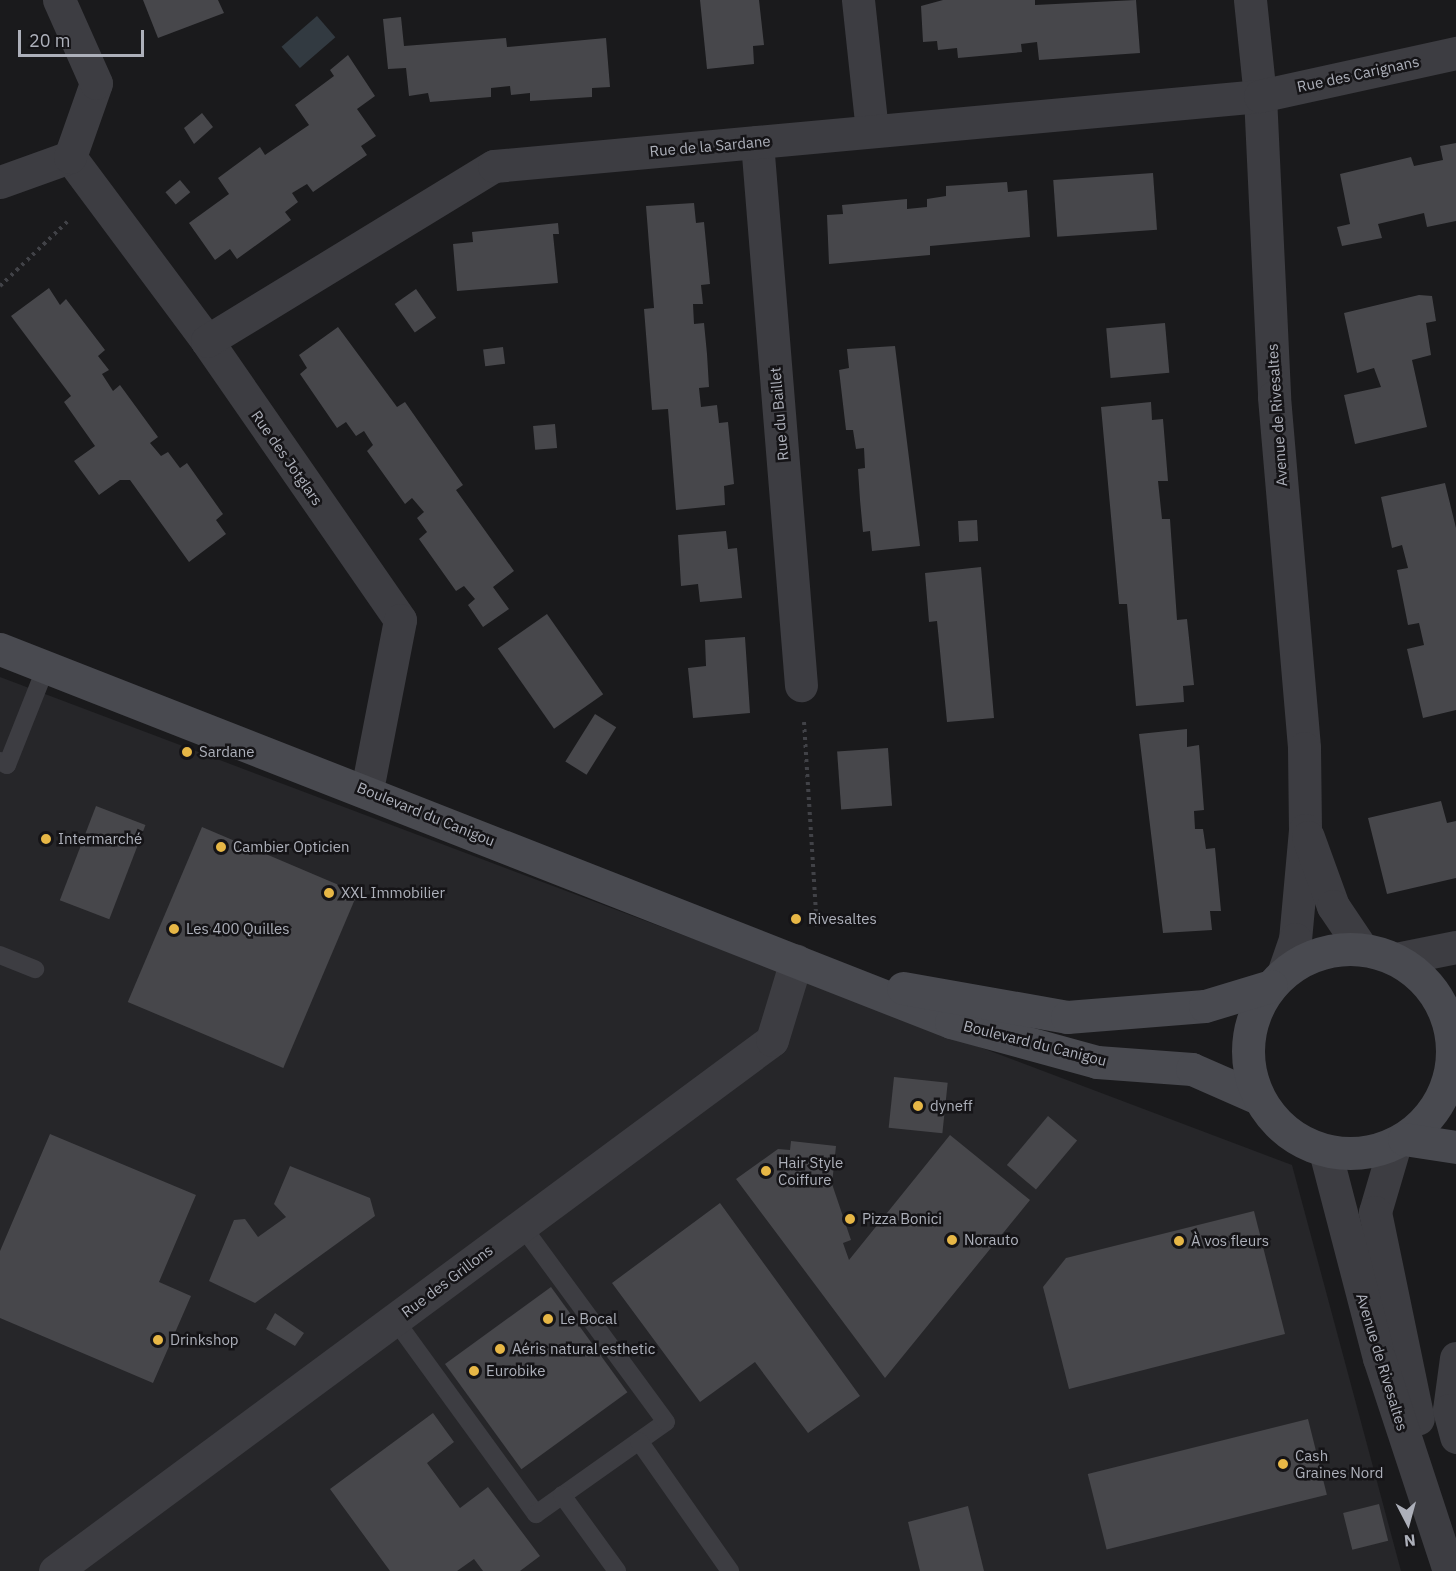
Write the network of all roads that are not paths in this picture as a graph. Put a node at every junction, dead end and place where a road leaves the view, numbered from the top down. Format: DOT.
graph roads {
  1 [pos="59,0"];
  2 [pos="858,0"];
  3 [pos="1250,0"];
  4 [pos="1456,53"];
  5 [pos="1260,96"];
  6 [pos="872,130"];
  7 [pos="757,142"];
  8 [pos="70,157"];
  9 [pos="0,182"];
  10 [pos="207,341"];
  11 [pos="0,649"];
  12 [pos="46,667"];
  13 [pos="801,685"];
  14 [pos="0,761"];
  15 [pos="368,790"];
  16 [pos="1305,830"];
  17 [pos="1456,946"];
  18 [pos="1362,949"];
  19 [pos="0,955"];
  20 [pos="1396,959"];
  21 [pos="808,964"];
  22 [pos="35,969"];
  23 [pos="1277,979"];
  24 [pos="851,980"];
  25 [pos="1454,1045"];
  26 [pos="1258,1098"];
  27 [pos="1399,1142"];
  28 [pos="1456,1147"];
  29 [pos="1325,1151"];
  30 [pos="522,1226"];
  31 [pos="395,1320"];
  32 [pos="1456,1358"];
  33 [pos="1456,1437"];
  34 [pos="639,1441"];
  35 [pos="561,1495"];
  36 [pos="55,1571"];
  37 [pos="617,1571"];
  38 [pos="730,1571"];
  39 [pos="1449,1571"];
  1 -- 8 [label="street"];
  2 -- 6 [label="street"];
  3 -- 5 [label="street, Avenue de Rivesaltes"];
  4 -- 5 [label="street, Rue des Carignans"];
  5 -- 6 [label="street, Rue de la Sardane"];
  5 -- 16 [label="street, Avenue de Rivesaltes"];
  6 -- 7 [label="street, Rue de la Sardane"];
  7 -- 10 [label="street, Rue de la Sardane"];
  7 -- 13 [label="street, Rue du Baillet"];
  8 -- 9 [label="street"];
  8 -- 10 [label="street, Rue des Jotglars"];
  10 -- 15 [label="street, Rue des Jotglars"];
  11 -- 12 [label="street, Boulevard du Canigou"];
  12 -- 14 [label="lane"];
  12 -- 15 [label="street, Boulevard du Canigou"];
  15 -- 21 [label="street, Boulevard du Canigou"];
  16 -- 18 [label="street, Avenue de Rivesaltes"];
  16 -- 23 [label="street, Avenue de Rivesaltes"];
  17 -- 20 [label="street"];
  18 -- 20 [label="street"];
  18 -- 23 [label="street"];
  19 -- 22 [label="lane"];
  20 -- 25 [label="street"];
  21 -- 24 [label="street, Boulevard du Canigou"];
  21 -- 30 [label="street, Rue des Grillons"];
  23 -- 24 [label="street, Boulevard du Canigou"];
  23 -- 26 [label="street"];
  24 -- 26 [label="street, Boulevard du Canigou"];
  25 -- 27 [label="street"];
  26 -- 29 [label="street"];
  27 -- 28 [label="street"];
  27 -- 29 [label="street"];
  27 -- 39 [label="street, Avenue de Rivesaltes"];
  29 -- 39 [label="street, Avenue de Rivesaltes"];
  30 -- 31 [label="street, Rue des Grillons"];
  30 -- 34 [label="lane"];
  31 -- 35 [label="lane"];
  31 -- 36 [label="street, Rue des Grillons"];
  32 -- 33 [label="street"];
  34 -- 35 [label="lane"];
  34 -- 38 [label="lane"];
  35 -- 37 [label="lane"];
}
